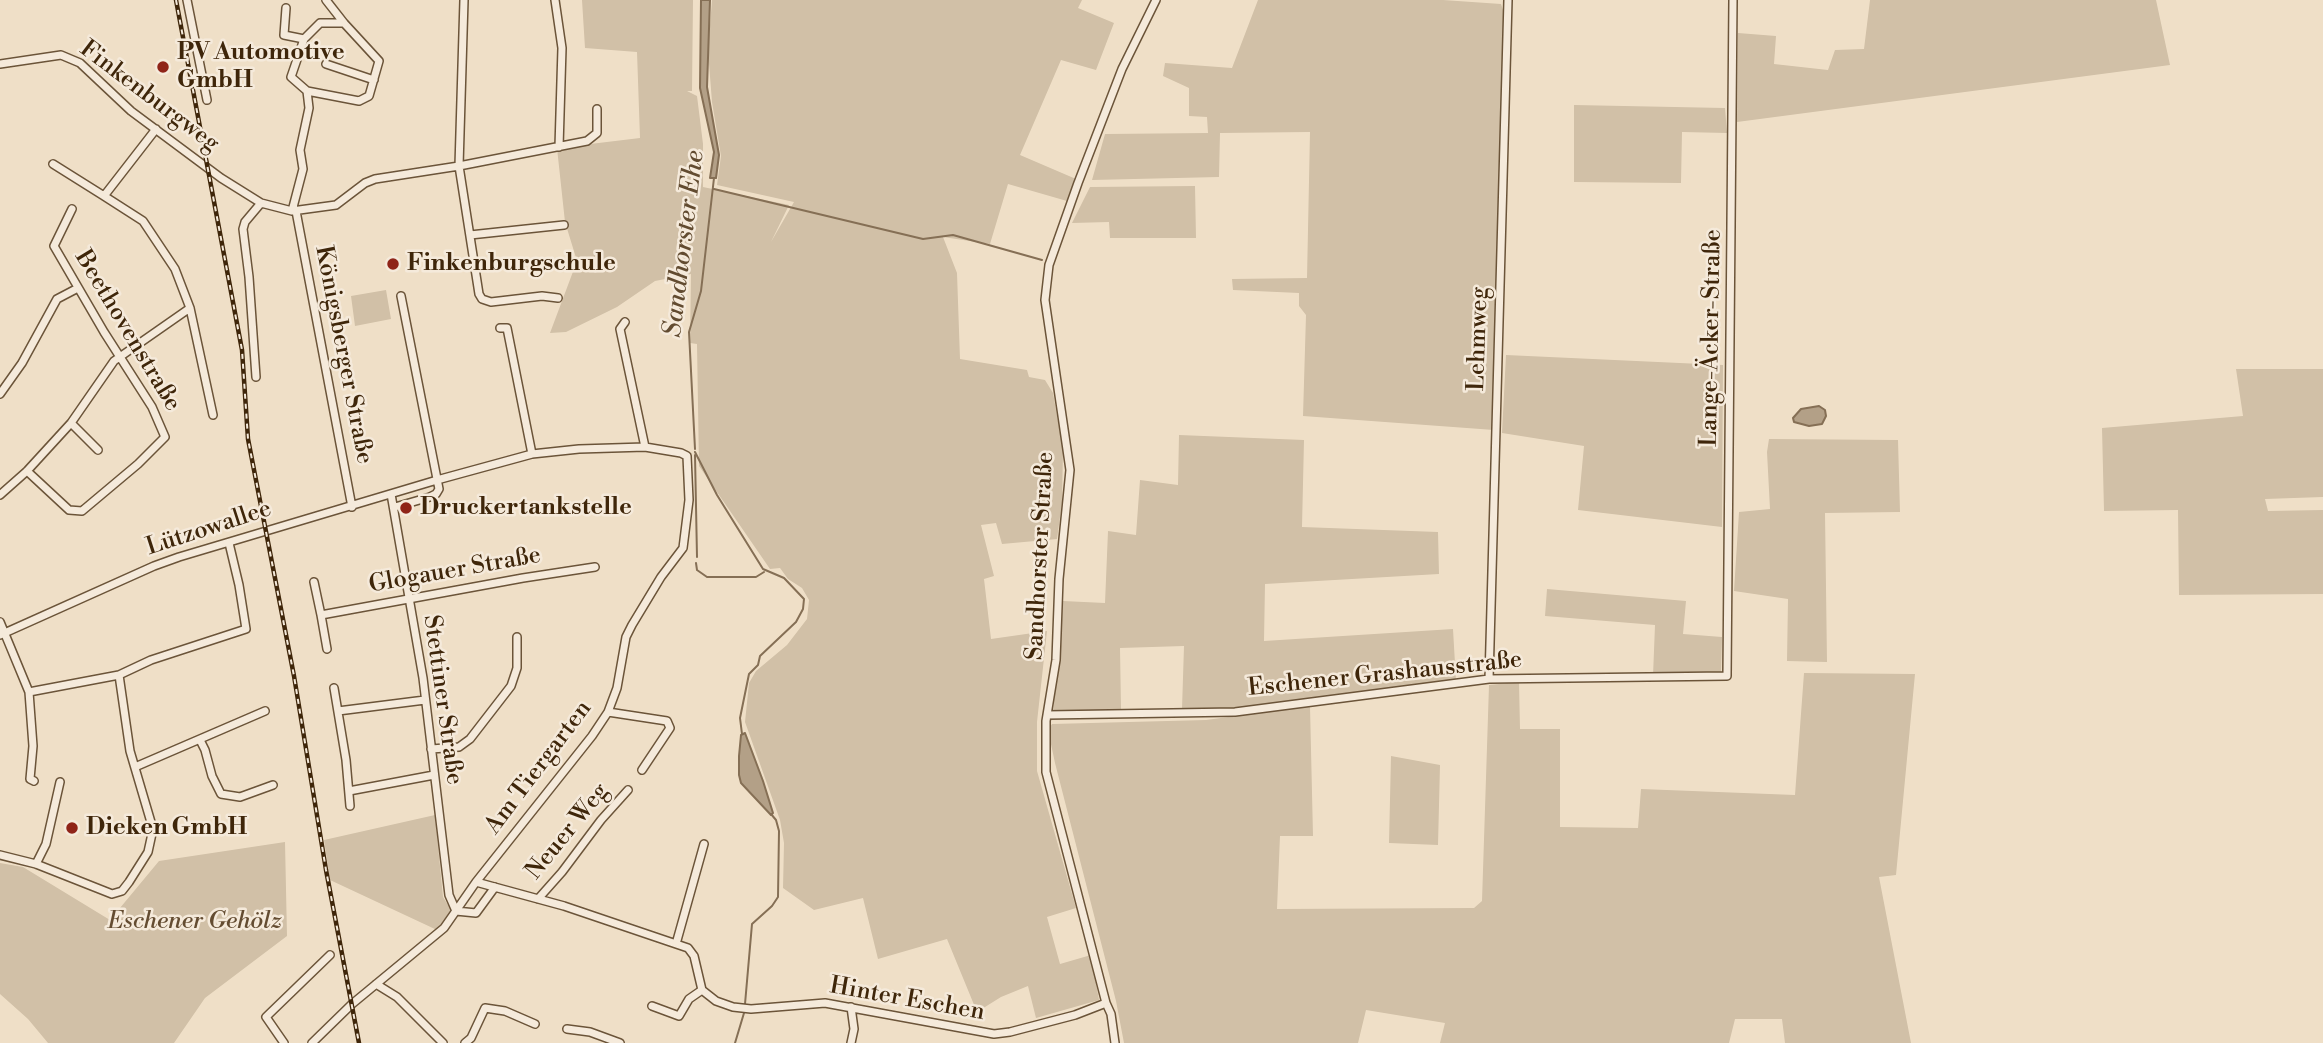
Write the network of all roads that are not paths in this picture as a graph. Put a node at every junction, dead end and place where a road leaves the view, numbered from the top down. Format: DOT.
graph roads {
  1 [pos="187,0"];
  2 [pos="326,0"];
  3 [pos="464,0"];
  4 [pos="555,0"];
  5 [pos="1156,0"];
  6 [pos="1508,0"];
  7 [pos="1733,0"];
  8 [pos="286,8"];
  9 [pos="344,23"];
  10 [pos="304,39"];
  11 [pos="0,64"];
  12 [pos="326,64"];
  13 [pos="373,80"];
  14 [pos="307,91"];
  15 [pos="207,100"];
  16 [pos="597,109"];
  17 [pos="156,129"];
  18 [pos="558,147"];
  19 [pos="53,164"];
  20 [pos="459,166"];
  21 [pos="104,196"];
  22 [pos="261,203"];
  23 [pos="72,209"];
  24 [pos="294,211"];
  25 [pos="564,225"];
  26 [pos="470,235"];
  27 [pos="78,288"];
  28 [pos="401,296"];
  29 [pos="558,298"];
  30 [pos="190,308"];
  31 [pos="625,322"];
  32 [pos="500,328"];
  33 [pos="120,356"];
  34 [pos="256,377"];
  35 [pos="0,394"];
  36 [pos="213,415"];
  37 [pos="71,423"];
  38 [pos="645,447"];
  39 [pos="98,450"];
  40 [pos="533,454"];
  41 [pos="688,456"];
  42 [pos="27,471"];
  43 [pos="437,480"];
  44 [pos="391,494"];
  45 [pos="0,495"];
  46 [pos="352,507"];
  47 [pos="395,507"];
  48 [pos="229,543"];
  49 [pos="596,567"];
  50 [pos="314,582"];
  51 [pos="408,598"];
  52 [pos="321,615"];
  53 [pos="0,622"];
  54 [pos="2,634"];
  55 [pos="517,637"];
  56 [pos="327,649"];
  57 [pos="119,675"];
  58 [pos="1727,676"];
  59 [pos="1489,679"];
  60 [pos="334,688"];
  61 [pos="29,692"];
  62 [pos="425,700"];
  63 [pos="265,711"];
  64 [pos="338,711"];
  65 [pos="608,712"];
  66 [pos="1047,715"];
  67 [pos="200,740"];
  68 [pos="430,749"];
  69 [pos="656,750"];
  70 [pos="655,764"];
  71 [pos="135,767"];
  72 [pos="642,770"];
  73 [pos="434,775"];
  74 [pos="34,781"];
  75 [pos="61,782"];
  76 [pos="273,785"];
  77 [pos="628,790"];
  78 [pos="349,792"];
  79 [pos="350,806"];
  80 [pos="704,844"];
  81 [pos="0,855"];
  82 [pos="36,864"];
  83 [pos="476,883"];
  84 [pos="495,887"];
  85 [pos="538,900"];
  86 [pos="456,911"];
  87 [pos="676,944"];
  88 [pos="330,955"];
  89 [pos="376,984"];
  90 [pos="702,990"];
  91 [pos="1106,1003"];
  92 [pos="652,1006"];
  93 [pos="851,1007"];
  94 [pos="535,1024"];
  95 [pos="567,1029"];
  96 [pos="284,1043"];
  97 [pos="312,1043"];
  98 [pos="443,1043"];
  99 [pos="466,1043"];
  100 [pos="620,1043"];
  101 [pos="851,1043"];
  102 [pos="1115,1043"];
  1 -- 15 [label="street"];
  2 -- 9 [label="street"];
  3 -- 20 [label="street"];
  4 -- 18 [label="street"];
  5 -- 66 [label="street, Sandhorster Straße"];
  6 -- 59 [label="street, Lehmweg"];
  7 -- 58 [label="street, Lange-Äcker-Straße"];
  8 -- 10 [label="street"];
  9 -- 10 [label="street"];
  9 -- 13 [label="street"];
  10 -- 14 [label="street"];
  11 -- 17 [label="street, Finkenburgweg"];
  12 -- 13 [label="street"];
  13 -- 14 [label="street"];
  14 -- 24 [label="street"];
  16 -- 18 [label="street, Finkenburgweg"];
  17 -- 21 [label="street"];
  17 -- 22 [label="street, Finkenburgweg"];
  18 -- 20 [label="street, Finkenburgweg"];
  19 -- 21 [label="street"];
  20 -- 24 [label="street, Finkenburgweg"];
  20 -- 26 [label="street"];
  21 -- 30 [label="street"];
  22 -- 24 [label="street, Finkenburgweg"];
  22 -- 34 [label="street"];
  23 -- 27 [label="street, Beethovenstraße"];
  24 -- 46 [label="street, Königsberger Straße"];
  25 -- 26 [label="street"];
  26 -- 29 [label="street"];
  27 -- 33 [label="street, Beethovenstraße"];
  27 -- 35 [label="street"];
  28 -- 43 [label="street"];
  30 -- 33 [label="street"];
  30 -- 36 [label="street"];
  31 -- 38 [label="street"];
  32 -- 40 [label="street"];
  33 -- 37 [label="street"];
  33 -- 42 [label="street, Beethovenstraße"];
  37 -- 39 [label="street"];
  37 -- 42 [label="street"];
  38 -- 40 [label="street, Lützowallee"];
  38 -- 41 [label="street, Lützowallee"];
  40 -- 43 [label="street, Lützowallee"];
  41 -- 65 [label="street, Am Tiergarten"];
  42 -- 45 [label="street"];
  43 -- 44 [label="street, Lützowallee"];
  43 -- 47 [label="street, Lützowallee"];
  44 -- 46 [label="street, Lützowallee"];
  44 -- 47 [label="street, Stettiner Straße"];
  46 -- 48 [label="street, Lützowallee"];
  47 -- 51 [label="street, Stettiner Straße"];
  48 -- 54 [label="street, Lützowallee"];
  48 -- 57 [label="street"];
  49 -- 51 [label="street, Glogauer Straße"];
  50 -- 52 [label="street"];
  51 -- 52 [label="street, Glogauer Straße"];
  51 -- 62 [label="street, Stettiner Straße"];
  52 -- 56 [label="street"];
  53 -- 54 [label="street"];
  54 -- 61 [label="street"];
  55 -- 68 [label="street"];
  57 -- 61 [label="street"];
  57 -- 71 [label="street"];
  58 -- 59 [label="street, Eschener Grashausstraße"];
  59 -- 66 [label="street, Eschener Grashausstraße"];
  60 -- 64 [label="street"];
  61 -- 74 [label="street"];
  62 -- 64 [label="street"];
  62 -- 68 [label="street, Stettiner Straße"];
  63 -- 67 [label="street"];
  64 -- 78 [label="street"];
  65 -- 69 [label="street"];
  65 -- 83 [label="street, Am Tiergarten"];
  66 -- 91 [label="street, Sandhorster Straße"];
  67 -- 71 [label="street"];
  67 -- 76 [label="street"];
  68 -- 73 [label="street, Stettiner Straße"];
  69 -- 70 [label="street"];
  69 -- 72 [label="street"];
  71 -- 82 [label="street"];
  73 -- 78 [label="street"];
  73 -- 86 [label="street, Stettiner Straße"];
  75 -- 82 [label="street"];
  77 -- 85 [label="street, Neuer Weg"];
  78 -- 79 [label="street"];
  80 -- 87 [label="street"];
  81 -- 82 [label="street"];
  83 -- 84 [label="street"];
  83 -- 86 [label="street, Am Tiergarten"];
  84 -- 85 [label="street"];
  84 -- 86 [label="street"];
  85 -- 87 [label="street"];
  86 -- 89 [label="street, Am Tiergarten"];
  87 -- 90 [label="street"];
  88 -- 96 [label="street"];
  89 -- 97 [label="street, Am Tiergarten"];
  89 -- 98 [label="street"];
  90 -- 92 [label="street"];
  90 -- 93 [label="street, Hinter Eschen"];
  91 -- 93 [label="street, Hinter Eschen"];
  91 -- 102 [label="street, Sandhorster Straße"];
  93 -- 101 [label="street"];
  94 -- 99 [label="street"];
  95 -- 100 [label="street"];
}
